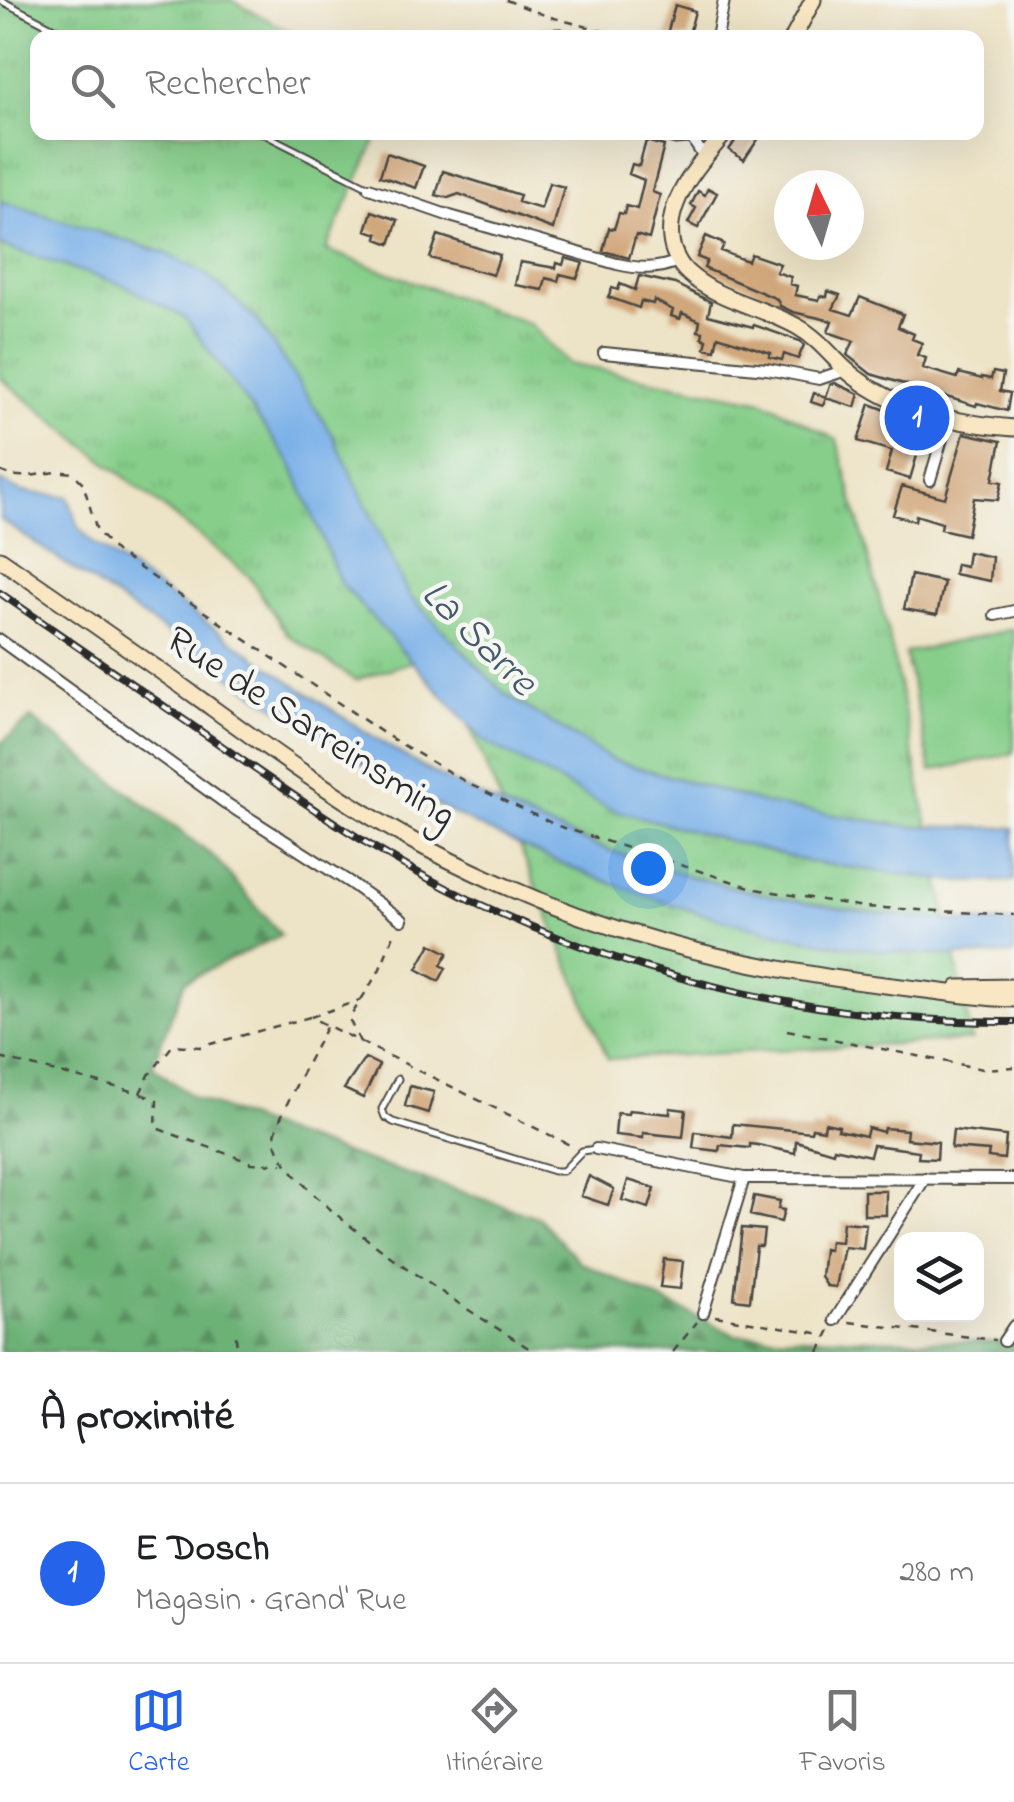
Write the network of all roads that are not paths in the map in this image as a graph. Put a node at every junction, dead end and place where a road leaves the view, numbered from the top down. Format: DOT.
graph roads {
  1 [pos="0,0"];
  2 [pos="724,0"];
  3 [pos="814,0"];
  4 [pos="57,30"];
  5 [pos="718,30"];
  6 [pos="797,30"];
  7 [pos="276,140"];
  8 [pos="696,140"];
  9 [pos="719,140"];
  10 [pos="704,157"];
  11 [pos="369,188"];
  12 [pos="678,261"];
  13 [pos="604,353"];
  14 [pos="846,370"];
  15 [pos="948,418"];
  16 [pos="1014,428"];
  17 [pos="930,480"];
  18 [pos="0,559"];
  19 [pos="1014,612"];
  20 [pos="995,615"];
  21 [pos="0,640"];
  22 [pos="402,920"];
  23 [pos="914,988"];
  24 [pos="1014,988"];
  25 [pos="1014,999"];
  26 [pos="398,1079"];
  27 [pos="596,1149"];
  28 [pos="744,1178"];
  29 [pos="926,1178"];
  30 [pos="1014,1178"];
  31 [pos="702,1313"];
  32 [pos="835,1320"];
  33 [pos="1014,1326"];
  34 [pos="1004,1342"];
  1 -- 4 [label="lane"];
  2 -- 5 [label="street"];
  3 -- 6 [label="street"];
  7 -- 11 [label="lane"];
  8 -- 10 [label="street"];
  9 -- 10 [label="street"];
  10 -- 12 [label="street"];
  11 -- 12 [label="street"];
  12 -- 14 [label="street"];
  13 -- 14 [label="street"];
  14 -- 15 [label="street"];
  15 -- 16 [label="street"];
  15 -- 17 [label="street"];
  18 -- 23 [label="street, Rue de Sarreinsming"];
  19 -- 20 [label="street"];
  21 -- 22 [label="street"];
  23 -- 24 [label="street"];
  23 -- 25 [label="street"];
  26 -- 27 [label="lane"];
  27 -- 28 [label="street"];
  28 -- 29 [label="street"];
  28 -- 31 [label="street"];
  29 -- 30 [label="street"];
  29 -- 32 [label="street"];
  33 -- 34 [label="street"];
}
